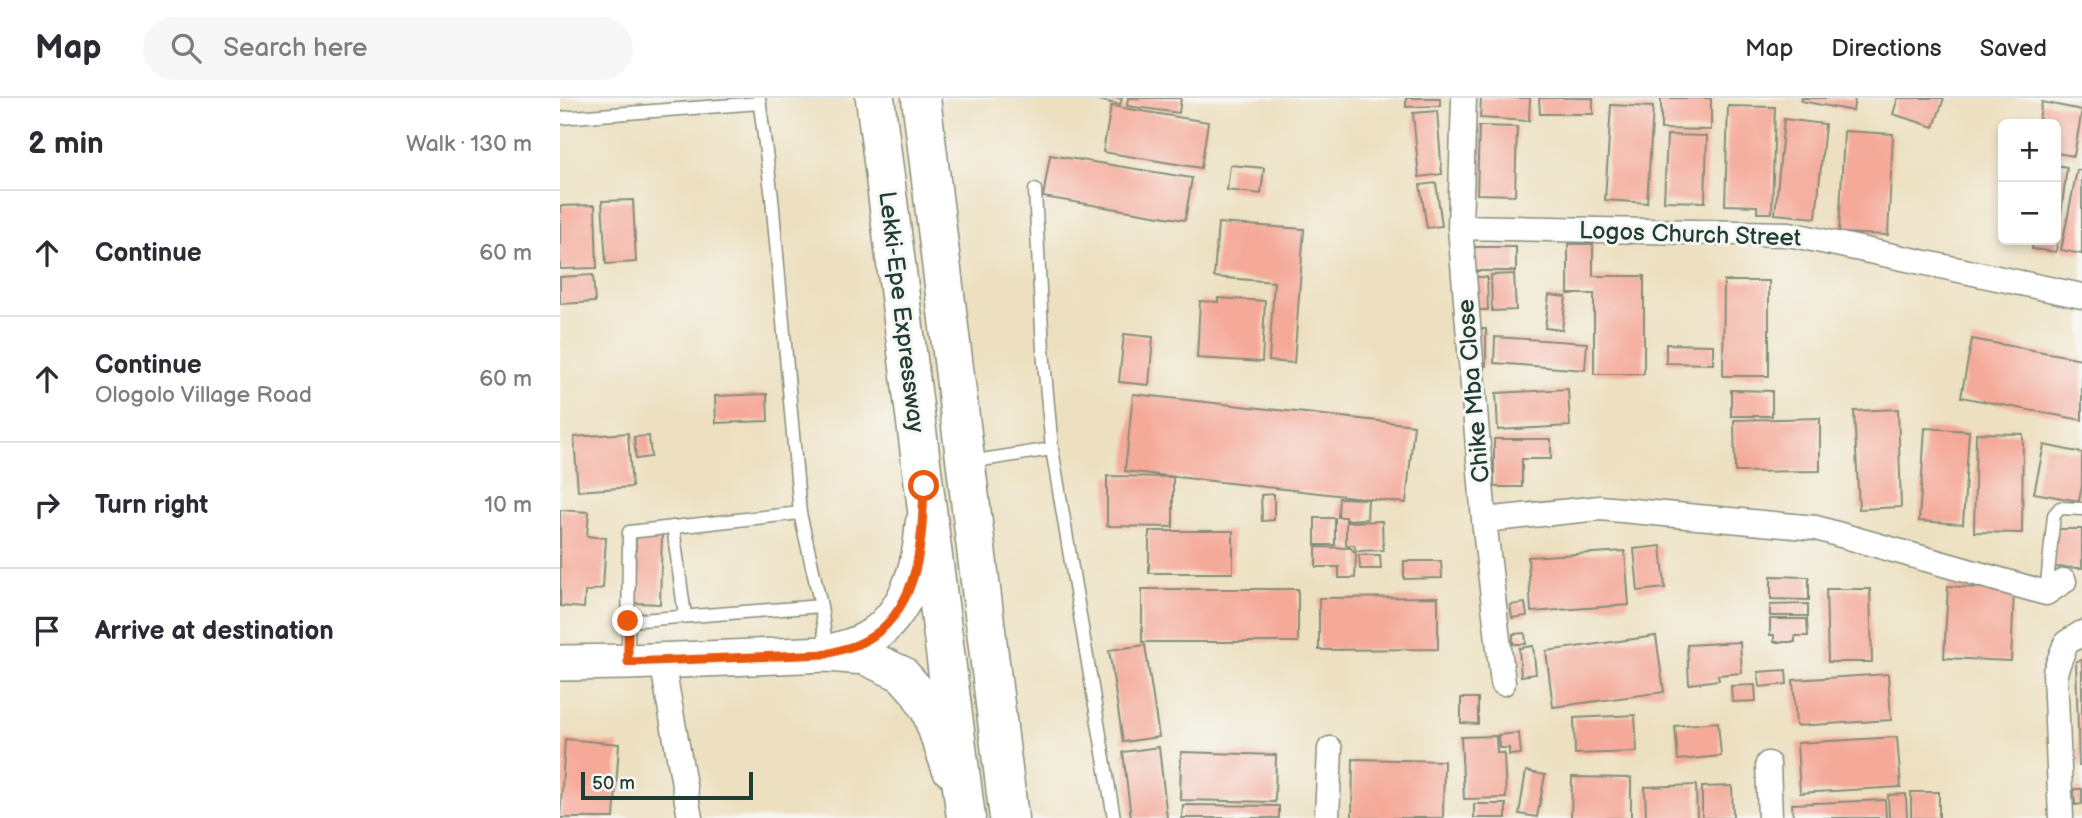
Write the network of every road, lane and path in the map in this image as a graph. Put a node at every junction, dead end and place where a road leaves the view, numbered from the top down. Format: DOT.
graph roads {
  1 [pos="875,98"];
  2 [pos="921,98"];
  3 [pos="1464,98"];
  4 [pos="759,100"];
  5 [pos="560,118"];
  6 [pos="1035,190"];
  7 [pos="1460,227"];
  8 [pos="2082,296"];
  9 [pos="1052,449"];
  10 [pos="965,462"];
  11 [pos="924,486"];
  12 [pos="2082,509"];
  13 [pos="800,513"];
  14 [pos="1484,520"];
  15 [pos="673,527"];
  16 [pos="2055,587"];
  17 [pos="821,606"];
  18 [pos="685,616"];
  19 [pos="628,621"];
  20 [pos="2082,633"];
  21 [pos="827,654"];
  22 [pos="645,661"];
  23 [pos="560,663"];
  24 [pos="1503,683"];
  25 [pos="1330,750"];
  26 [pos="1768,764"];
  27 [pos="965,815"];
  28 [pos="690,818"];
  29 [pos="1009,818"];
  30 [pos="1114,818"];
  31 [pos="1327,818"];
  32 [pos="1770,818"];
  33 [pos="2061,818"];
  1 -- 11 [label="highway, Lekki-Epe Expressway"];
  2 -- 10 [label="highway, Lekki-Epe Expressway"];
  3 -- 7 [label="street, Chike Mba Close"];
  4 -- 5 [label="lane"];
  4 -- 13 [label="lane"];
  6 -- 9 [label="lane"];
  7 -- 8 [label="street, Logos Church Street"];
  7 -- 14 [label="street, Chike Mba Close"];
  9 -- 10 [label="lane"];
  9 -- 30 [label="lane"];
  10 -- 29 [label="highway, Lekki-Epe Expressway"];
  11 -- 21 [label="street"];
  11 -- 27 [label="highway, Lekki-Epe Expressway"];
  12 -- 16 [label="lane"];
  13 -- 15 [label="lane"];
  13 -- 17 [label="lane"];
  14 -- 16 [label="street"];
  14 -- 24 [label="street, Chike Mba Close"];
  15 -- 18 [label="lane"];
  15 -- 19 [label="lane"];
  17 -- 18 [label="lane"];
  17 -- 21 [label="lane"];
  18 -- 19 [label="lane"];
  19 -- 22 [label="lane"];
  20 -- 33 [label="street"];
  21 -- 22 [label="street"];
  21 -- 27 [label="street"];
  22 -- 23 [label="street"];
  22 -- 28 [label="street"];
  25 -- 31 [label="street"];
  26 -- 32 [label="street"];
}
